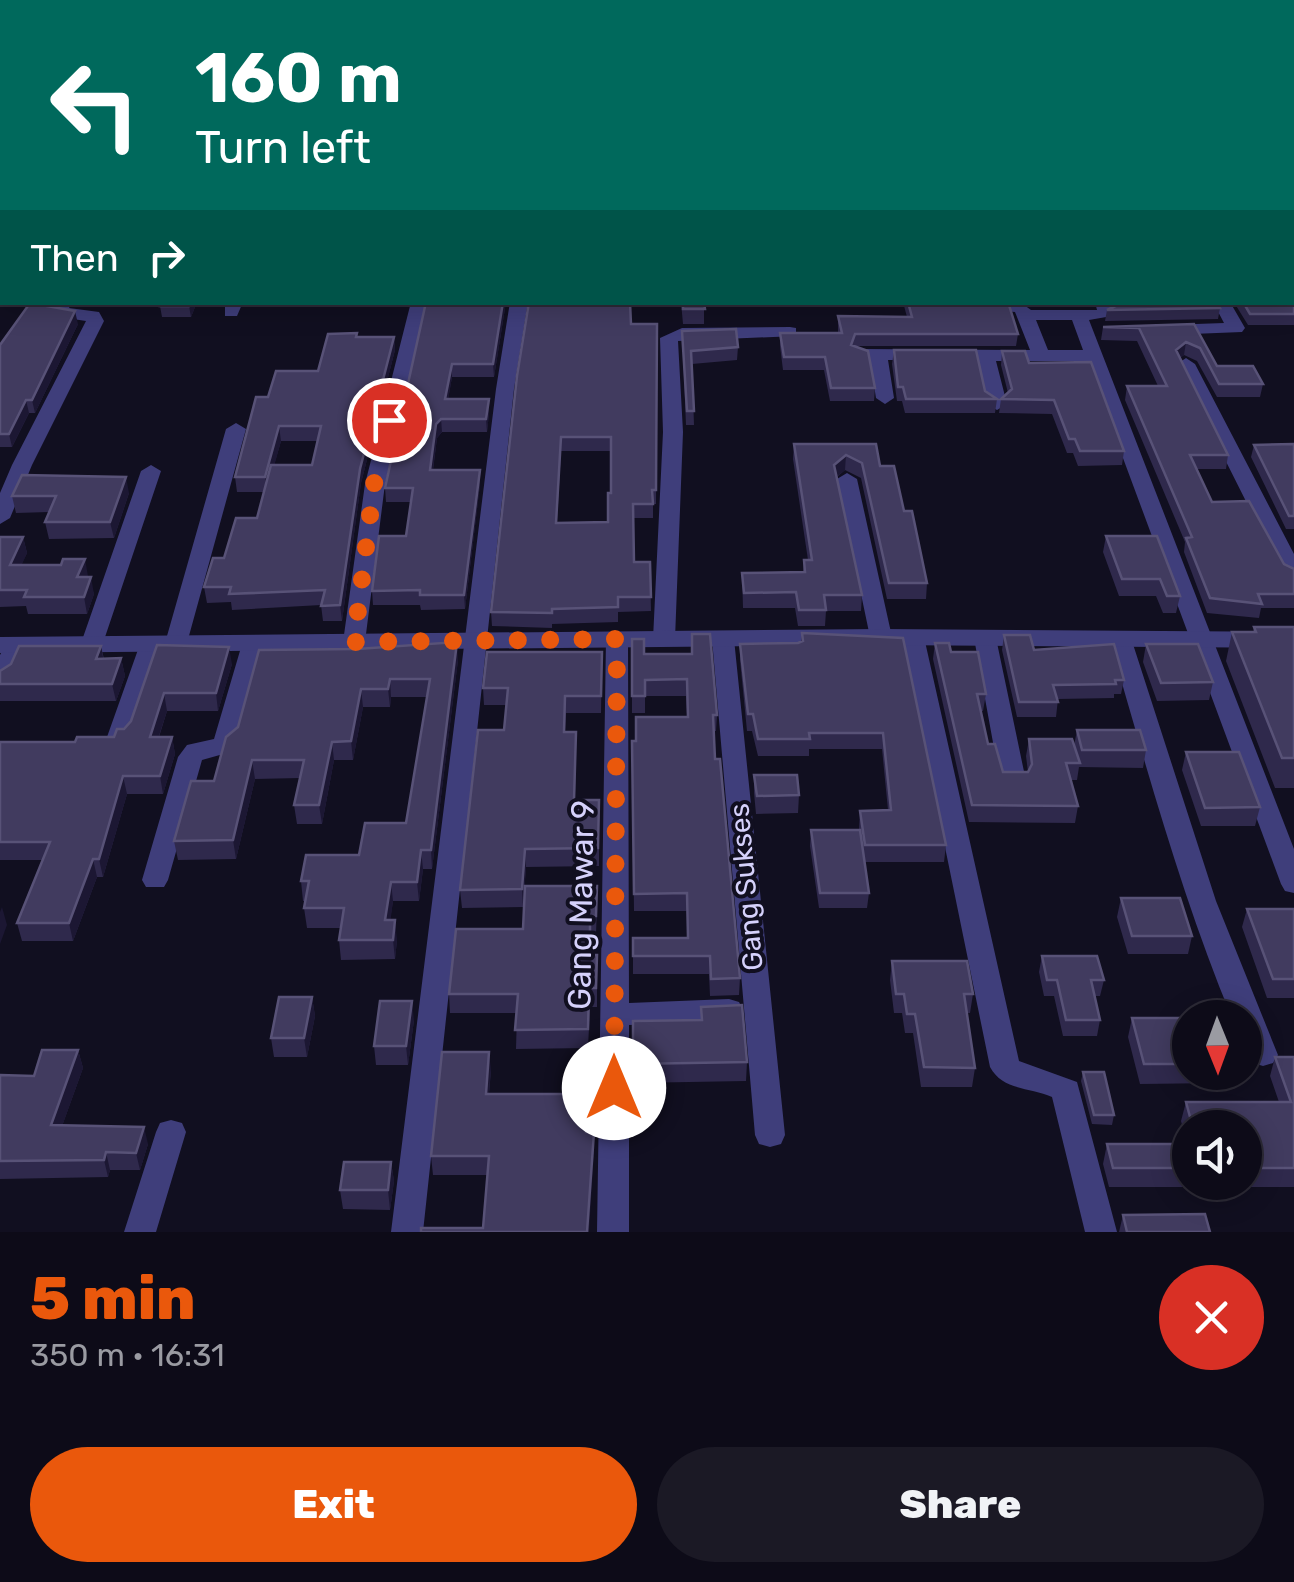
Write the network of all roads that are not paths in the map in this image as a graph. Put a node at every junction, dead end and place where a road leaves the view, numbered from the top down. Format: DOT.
graph roads {
  1 [pos="62,305"];
  2 [pos="419,305"];
  3 [pos="518,305"];
  4 [pos="1105,305"];
  5 [pos="1224,305"];
  6 [pos="1029,311"];
  7 [pos="1081,323"];
  8 [pos="1119,330"];
  9 [pos="1154,330"];
  10 [pos="790,332"];
  11 [pos="985,354"];
  12 [pos="1041,355"];
  13 [pos="1093,356"];
  14 [pos="1186,364"];
  15 [pos="885,398"];
  16 [pos="998,404"];
  17 [pos="236,429"];
  18 [pos="151,471"];
  19 [pos="847,478"];
  20 [pos="0,518"];
  21 [pos="1294,575"];
  22 [pos="1199,636"];
  23 [pos="881,637"];
  24 [pos="914,637"];
  25 [pos="985,638"];
  26 [pos="1120,638"];
  27 [pos="617,639"];
  28 [pos="664,639"];
  29 [pos="723,639"];
  30 [pos="1294,640"];
  31 [pos="354,642"];
  32 [pos="475,642"];
  33 [pos="164,644"];
  34 [pos="253,644"];
  35 [pos="8,645"];
  36 [pos="91,646"];
  37 [pos="0,680"];
  38 [pos="119,737"];
  39 [pos="1013,781"];
  40 [pos="155,880"];
  41 [pos="1294,884"];
  42 [pos="757,1009"];
  43 [pos="615,1015"];
  44 [pos="1263,1055"];
  45 [pos="171,1132"];
  46 [pos="770,1135"];
  47 [pos="140,1232"];
  48 [pos="407,1232"];
  49 [pos="614,1232"];
  50 [pos="1101,1232"];
  1 -- 20 [label="street"];
  2 -- 31 [label="street"];
  3 -- 32 [label="street"];
  4 -- 7 [label="street"];
  5 -- 9 [label="street"];
  6 -- 7 [label="street"];
  6 -- 12 [label="street"];
  7 -- 8 [label="street"];
  7 -- 13 [label="street"];
  10 -- 28 [label="street"];
  11 -- 12 [label="street"];
  11 -- 15 [label="street"];
  11 -- 16 [label="street"];
  12 -- 13 [label="street"];
  13 -- 22 [label="street"];
  14 -- 21 [label="street"];
  17 -- 33 [label="street"];
  18 -- 36 [label="street"];
  19 -- 23 [label="street"];
  22 -- 26 [label="street"];
  22 -- 30 [label="street"];
  22 -- 41 [label="street"];
  23 -- 24 [label="street"];
  23 -- 29 [label="street"];
  24 -- 25 [label="street"];
  24 -- 50 [label="street"];
  25 -- 26 [label="street"];
  25 -- 39 [label="street"];
  26 -- 44 [label="street"];
  27 -- 28 [label="street"];
  27 -- 32 [label="street"];
  27 -- 43 [label="street, Gang Mawar 9"];
  28 -- 29 [label="street"];
  29 -- 42 [label="street, Gang Sukses"];
  31 -- 32 [label="street"];
  31 -- 34 [label="street"];
  32 -- 48 [label="street"];
  33 -- 34 [label="street"];
  33 -- 36 [label="street"];
  33 -- 38 [label="street"];
  34 -- 40 [label="street"];
  35 -- 36 [label="street"];
  35 -- 37 [label="street"];
  42 -- 43 [label="street"];
  42 -- 46 [label="street, Gang Sukses"];
  43 -- 49 [label="street, Gang Mawar 9"];
  45 -- 47 [label="street"];
}
